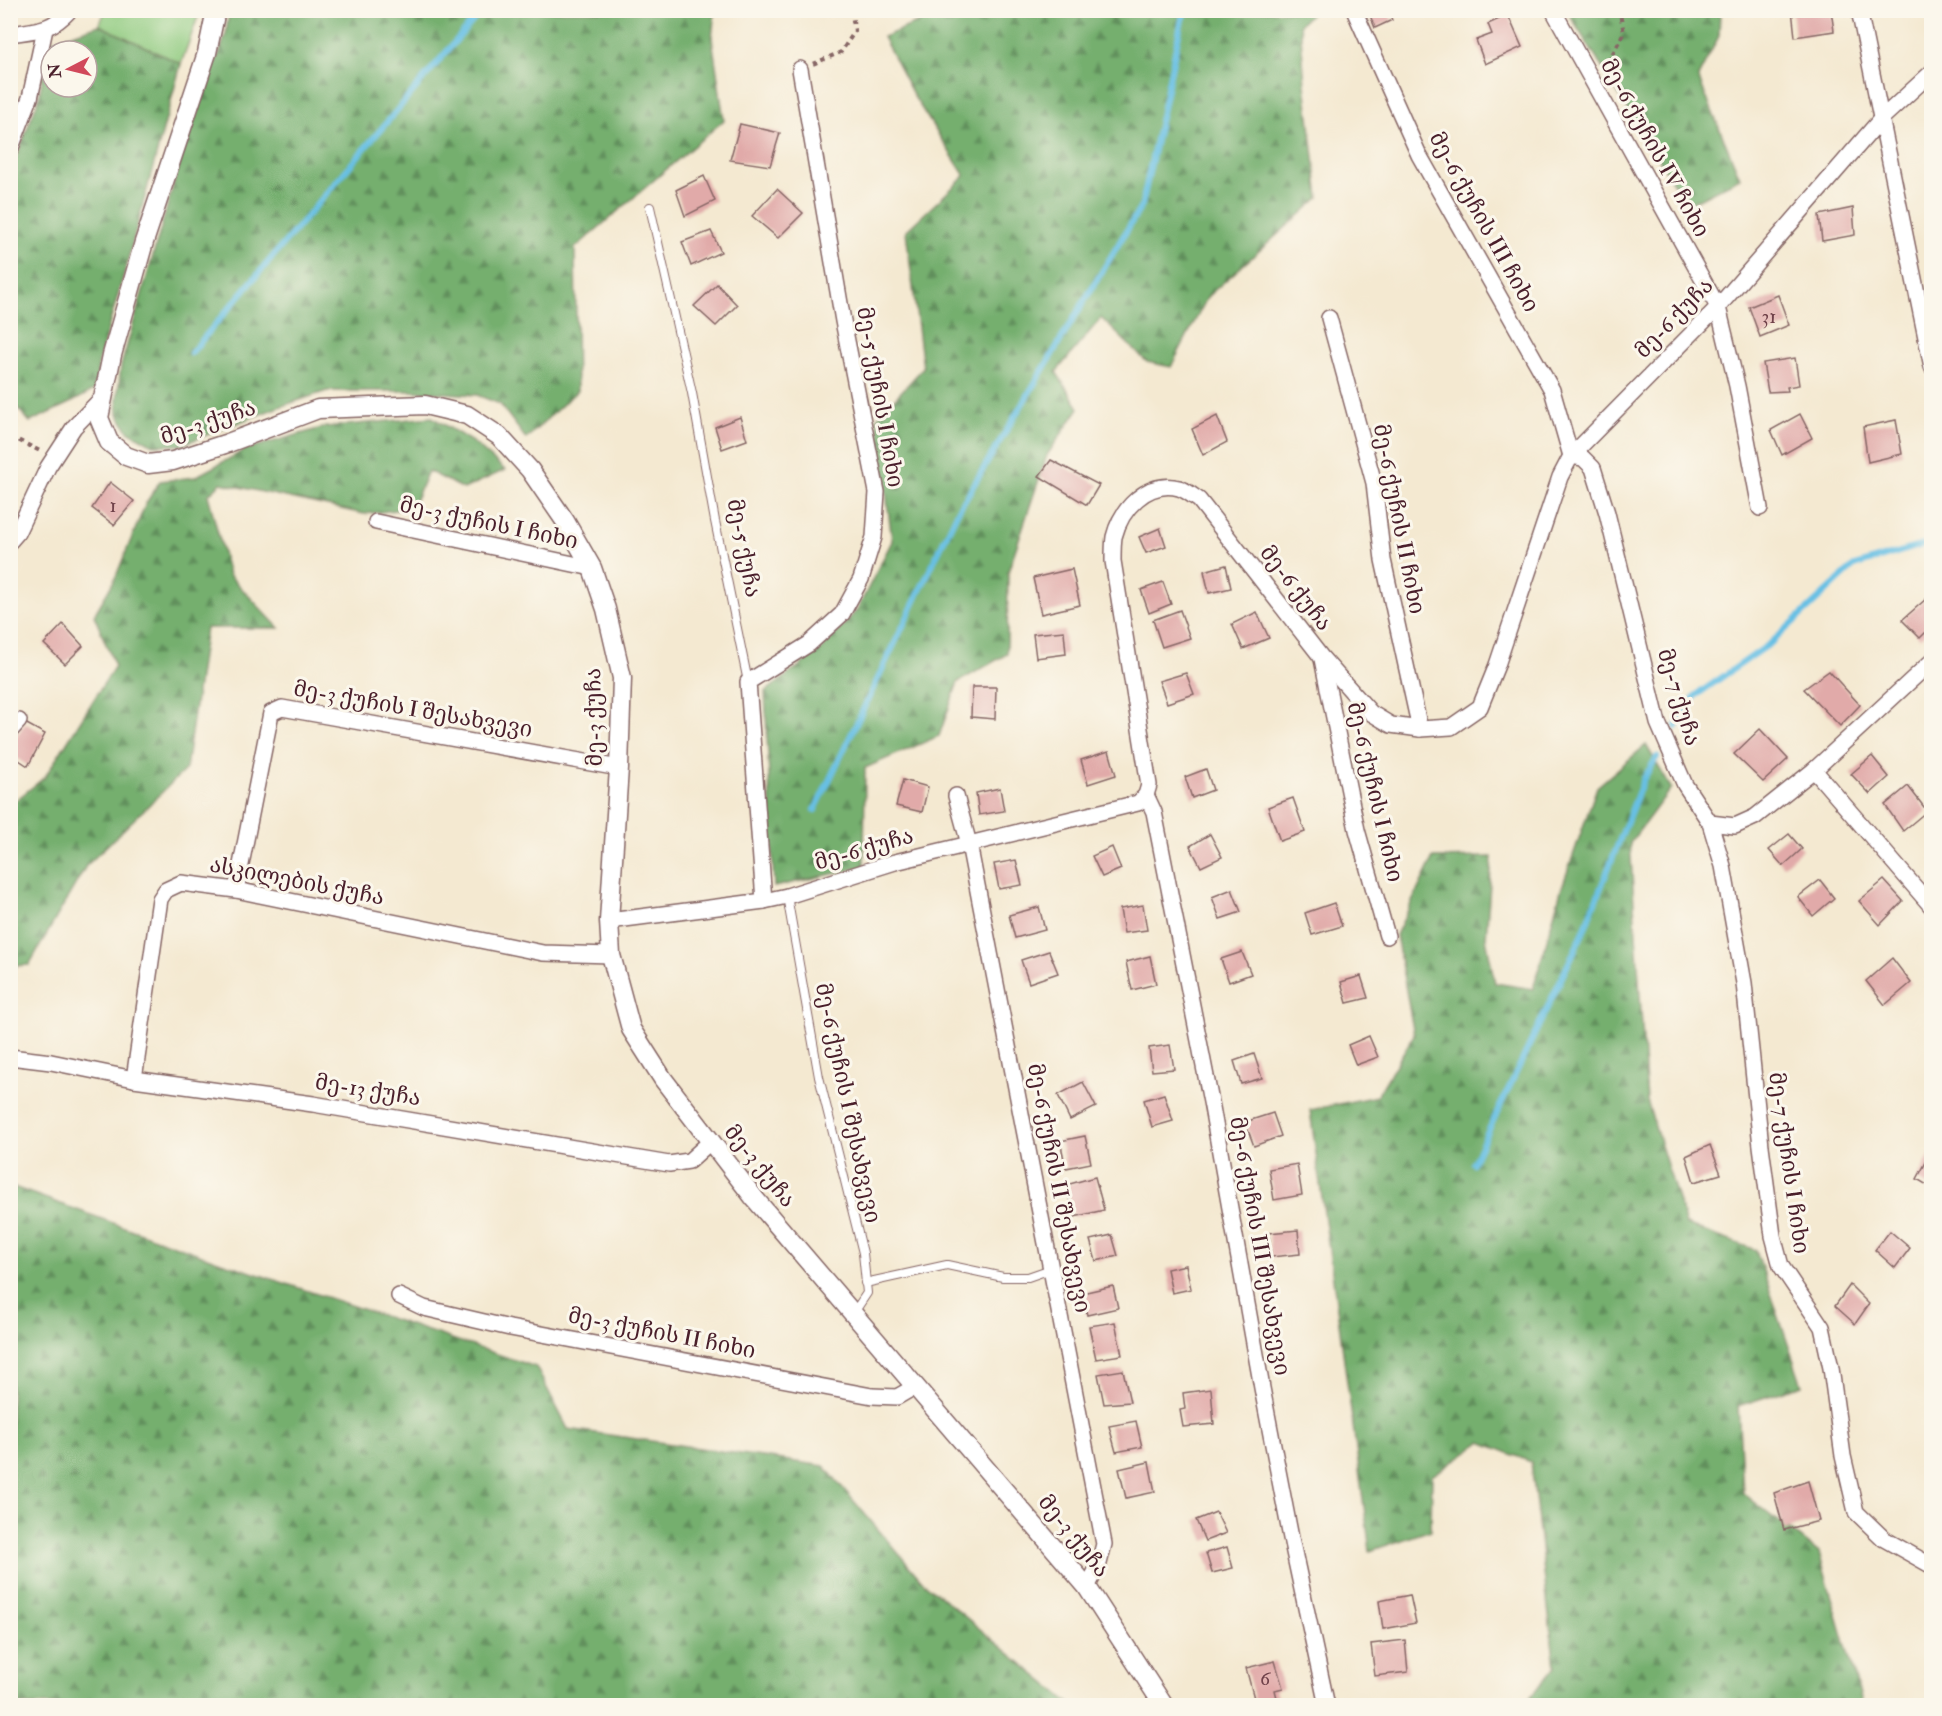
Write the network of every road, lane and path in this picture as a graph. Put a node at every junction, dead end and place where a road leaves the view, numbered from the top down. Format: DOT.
graph roads {
  1 [pos="70,10"];
  2 [pos="216,10"];
  3 [pos="851,10"];
  4 [pos="1354,10"];
  5 [pos="1553,10"];
  6 [pos="1619,10"];
  7 [pos="1859,10"];
  8 [pos="45,29"];
  9 [pos="10,34"];
  10 [pos="800,69"];
  11 [pos="1932,72"];
  12 [pos="1596,88"];
  13 [pos="1881,118"];
  14 [pos="10,150"];
  15 [pos="650,207"];
  16 [pos="1718,307"];
  17 [pos="1329,318"];
  18 [pos="1932,367"];
  19 [pos="102,398"];
  20 [pos="10,441"];
  21 [pos="1571,456"];
  22 [pos="54,458"];
  23 [pos="1760,508"];
  24 [pos="375,522"];
  25 [pos="10,541"];
  26 [pos="592,568"];
  27 [pos="1322,658"];
  28 [pos="1932,661"];
  29 [pos="748,682"];
  30 [pos="1420,729"];
  31 [pos="619,768"];
  32 [pos="1814,770"];
  33 [pos="1146,795"];
  34 [pos="956,796"];
  35 [pos="1710,823"];
  36 [pos="969,844"];
  37 [pos="236,890"];
  38 [pos="788,896"];
  39 [pos="765,901"];
  40 [pos="1932,907"];
  41 [pos="609,921"];
  42 [pos="1387,936"];
  43 [pos="611,955"];
  44 [pos="10,1057"];
  45 [pos="134,1079"];
  46 [pos="710,1142"];
  47 [pos="1052,1269"];
  48 [pos="866,1283"];
  49 [pos="399,1296"];
  50 [pos="853,1314"];
  51 [pos="916,1386"];
  52 [pos="1932,1566"];
  53 [pos="1087,1587"];
  54 [pos="1164,1706"];
  55 [pos="1327,1706"];
  1 -- 8 [label="street"];
  2 -- 19 [label="street, მე-3 ქუჩა"];
  3 -- 10 [label="path"];
  4 -- 21 [label="street, მე-6 ქუჩის III ჩიხი"];
  5 -- 12 [label="street, მე-6 ქუჩის IV ჩიხი"];
  6 -- 12 [label="path"];
  7 -- 13 [label="street"];
  8 -- 9 [label="street"];
  8 -- 14 [label="street"];
  10 -- 29 [label="street, მე-5 ქუჩის I ჩიხი"];
  11 -- 13 [label="street, მე-6 ქუჩა"];
  12 -- 16 [label="street, მე-6 ქუჩის IV ჩიხი"];
  13 -- 16 [label="street, მე-6 ქუჩა"];
  13 -- 18 [label="street"];
  15 -- 29 [label="lane, მე-5 ქუჩა"];
  16 -- 21 [label="street, მე-6 ქუჩა"];
  16 -- 23 [label="street, მე-6 ქუჩის IV ჩიხი"];
  17 -- 30 [label="street, მე-6 ქუჩის II ჩიხი"];
  19 -- 22 [label="street"];
  19 -- 26 [label="street, მე-3 ქუჩა"];
  20 -- 22 [label="path"];
  21 -- 30 [label="street, მე-6 ქუჩა"];
  21 -- 35 [label="street, მე-7 ქუჩა"];
  22 -- 25 [label="street"];
  24 -- 26 [label="street, მე-3 ქუჩის I ჩიხი"];
  26 -- 31 [label="street, მე-3 ქუჩა"];
  27 -- 30 [label="street, მე-6 ქუჩა"];
  27 -- 33 [label="street, მე-6 ქუჩა"];
  27 -- 42 [label="street, მე-6 ქუჩის I ჩიხი"];
  28 -- 32 [label="street"];
  29 -- 39 [label="street, მე-5 ქუჩა"];
  31 -- 37 [label="street, მე-3 ქუჩის I შესახვევი"];
  31 -- 41 [label="street, მე-3 ქუჩა"];
  32 -- 35 [label="street"];
  32 -- 40 [label="street"];
  33 -- 36 [label="street, მე-6 ქუჩა"];
  33 -- 55 [label="street, მე-6 ქუჩის III შესახვევი"];
  34 -- 36 [label="street, მე-6 ქუჩის II შესახვევი"];
  35 -- 52 [label="street, მე-7 ქუჩის I ჩიხი"];
  36 -- 38 [label="street, მე-6 ქუჩა"];
  36 -- 47 [label="street, მე-6 ქუჩის II შესახვევი"];
  37 -- 43 [label="street, ასკილების ქუჩა"];
  37 -- 45 [label="street, ასკილების ქუჩა"];
  38 -- 39 [label="street, მე-6 ქუჩა"];
  38 -- 48 [label="lane, მე-6 ქუჩის I შესახვევი"];
  39 -- 41 [label="street, მე-6 ქუჩა"];
  41 -- 43 [label="street, მე-3 ქუჩა"];
  43 -- 46 [label="street, მე-3 ქუჩა"];
  44 -- 45 [label="street, მე-13 ქუჩა"];
  45 -- 46 [label="street, მე-13 ქუჩა"];
  46 -- 50 [label="street, მე-3 ქუჩა"];
  47 -- 48 [label="lane"];
  47 -- 53 [label="street, მე-6 ქუჩის II შესახვევი"];
  48 -- 50 [label="lane, მე-6 ქუჩის I შესახვევი"];
  49 -- 51 [label="street, მე-3 ქუჩის II ჩიხი"];
  50 -- 51 [label="street, მე-3 ქუჩა"];
  51 -- 53 [label="street, მე-3 ქუჩა"];
  53 -- 54 [label="street, მე-3 ქუჩა"];
}
